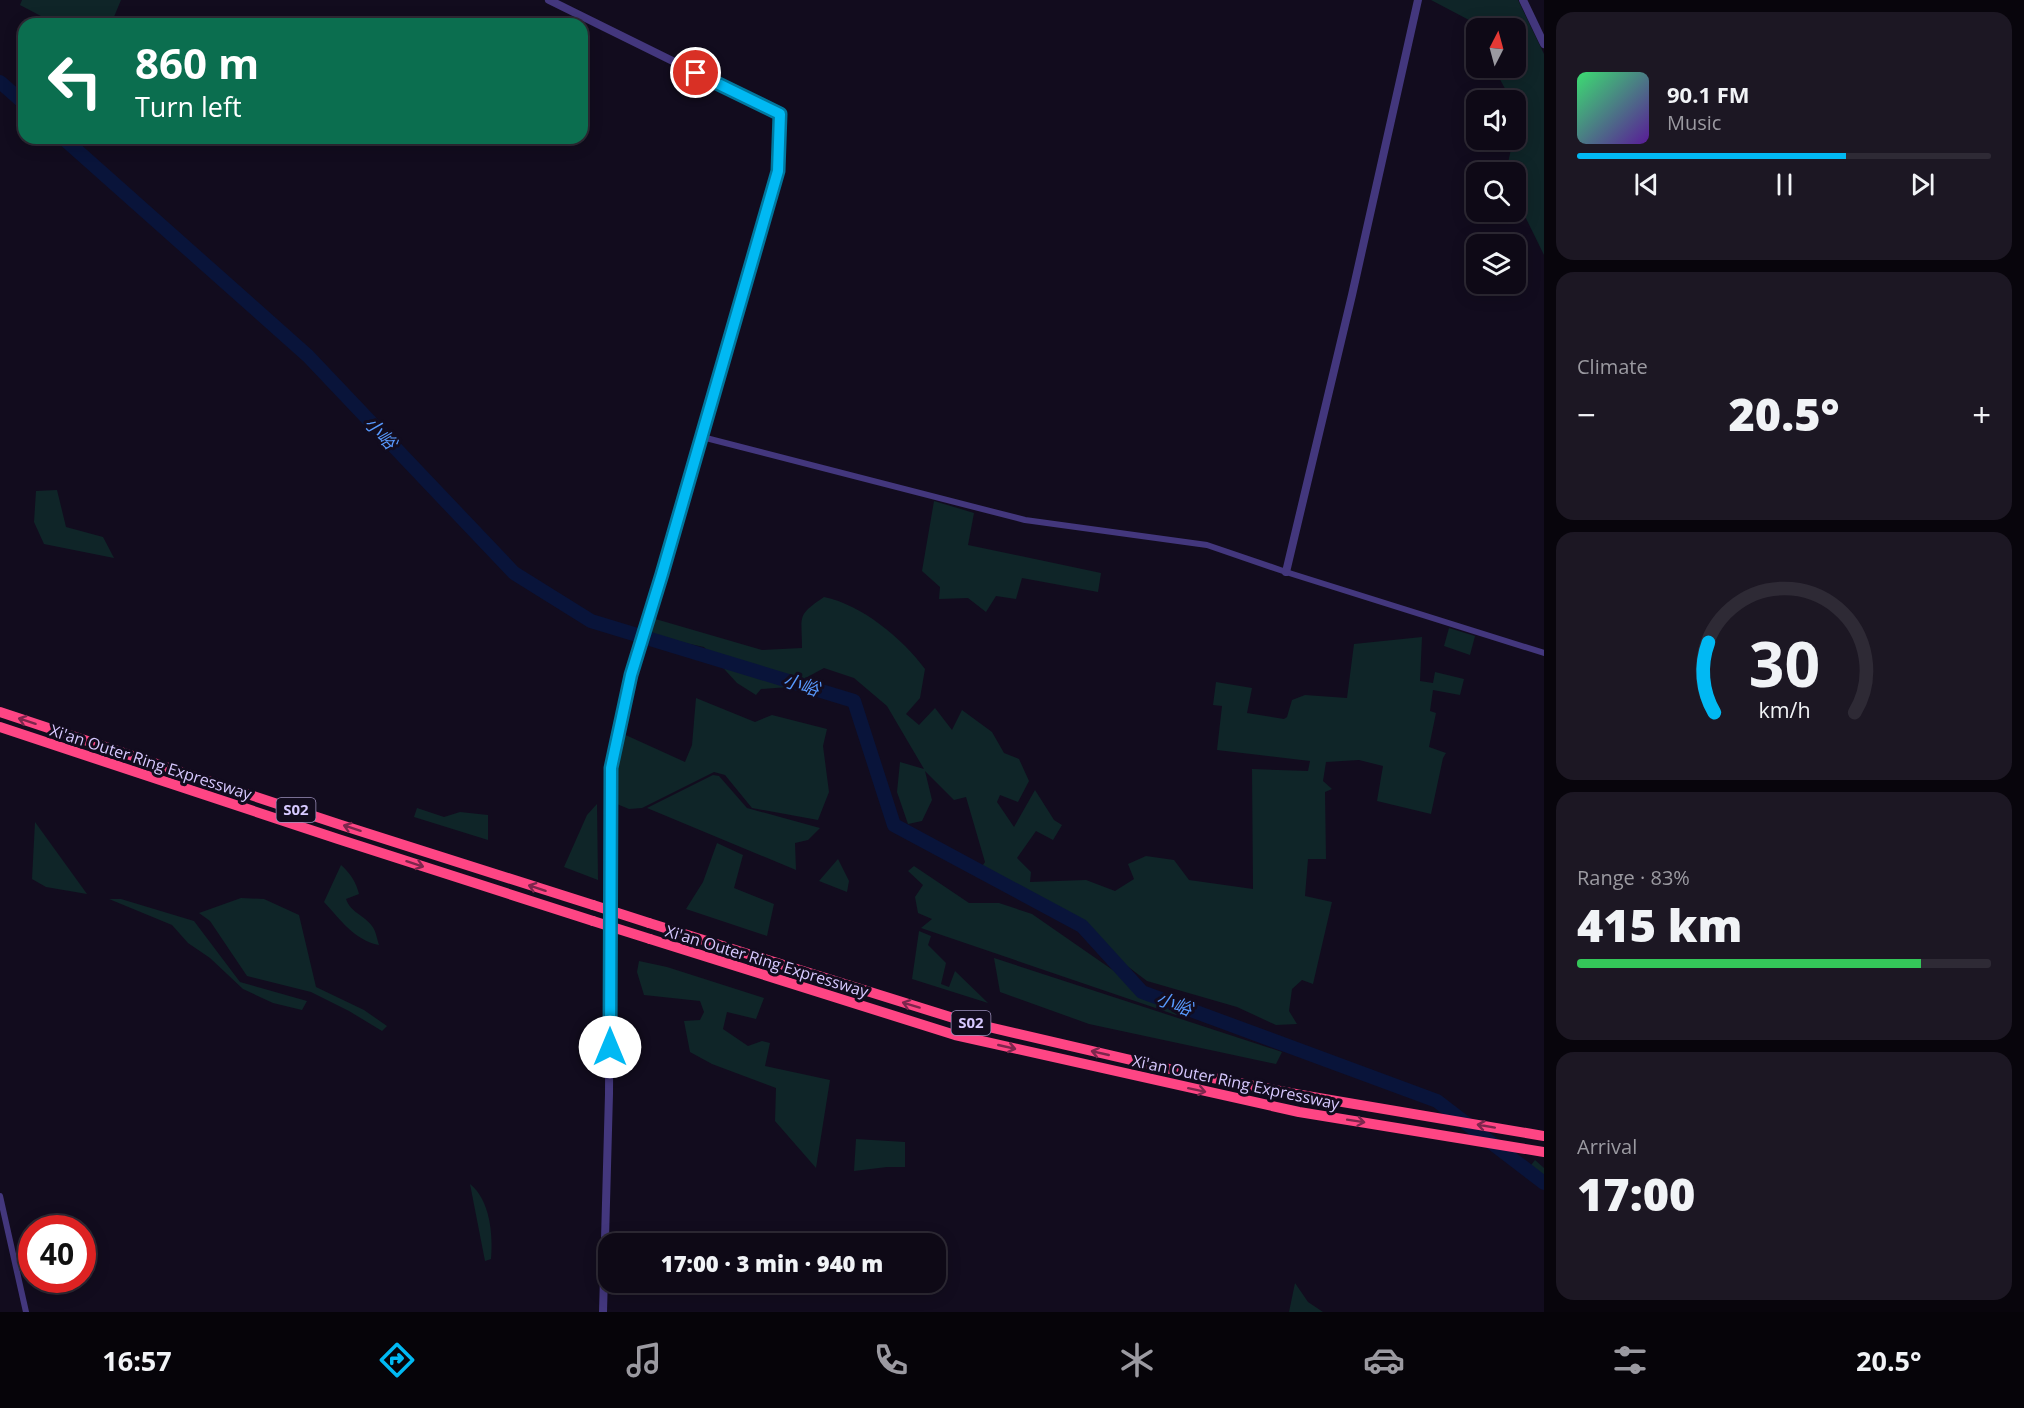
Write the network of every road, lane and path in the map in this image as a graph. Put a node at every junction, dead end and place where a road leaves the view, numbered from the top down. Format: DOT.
graph roads {
  1 [pos="549,0"];
  2 [pos="1418,0"];
  3 [pos="1523,0"];
  4 [pos="585,18"];
  5 [pos="588,19"];
  6 [pos="1544,44"];
  7 [pos="702,437"];
  8 [pos="1286,572"];
  9 [pos="1544,653"];
  10 [pos="0,712"];
  11 [pos="0,727"];
  12 [pos="1544,1136"];
  13 [pos="1544,1152"];
  14 [pos="0,1196"];
  15 [pos="26,1312"];
  16 [pos="603,1312"];
  1 -- 4 [label="street"];
  2 -- 8 [label="street"];
  3 -- 6 [label="street"];
  5 -- 7 [label="street"];
  7 -- 8 [label="street"];
  7 -- 16 [label="street"];
  8 -- 9 [label="street"];
  12 -- 10 [label="highway, Xi'an Outer Ring Expressway / S02, one-way, bridge"];
  11 -- 13 [label="highway, Xi'an Outer Ring Expressway / S02, one-way, bridge"];
  14 -- 15 [label="street"];
}
